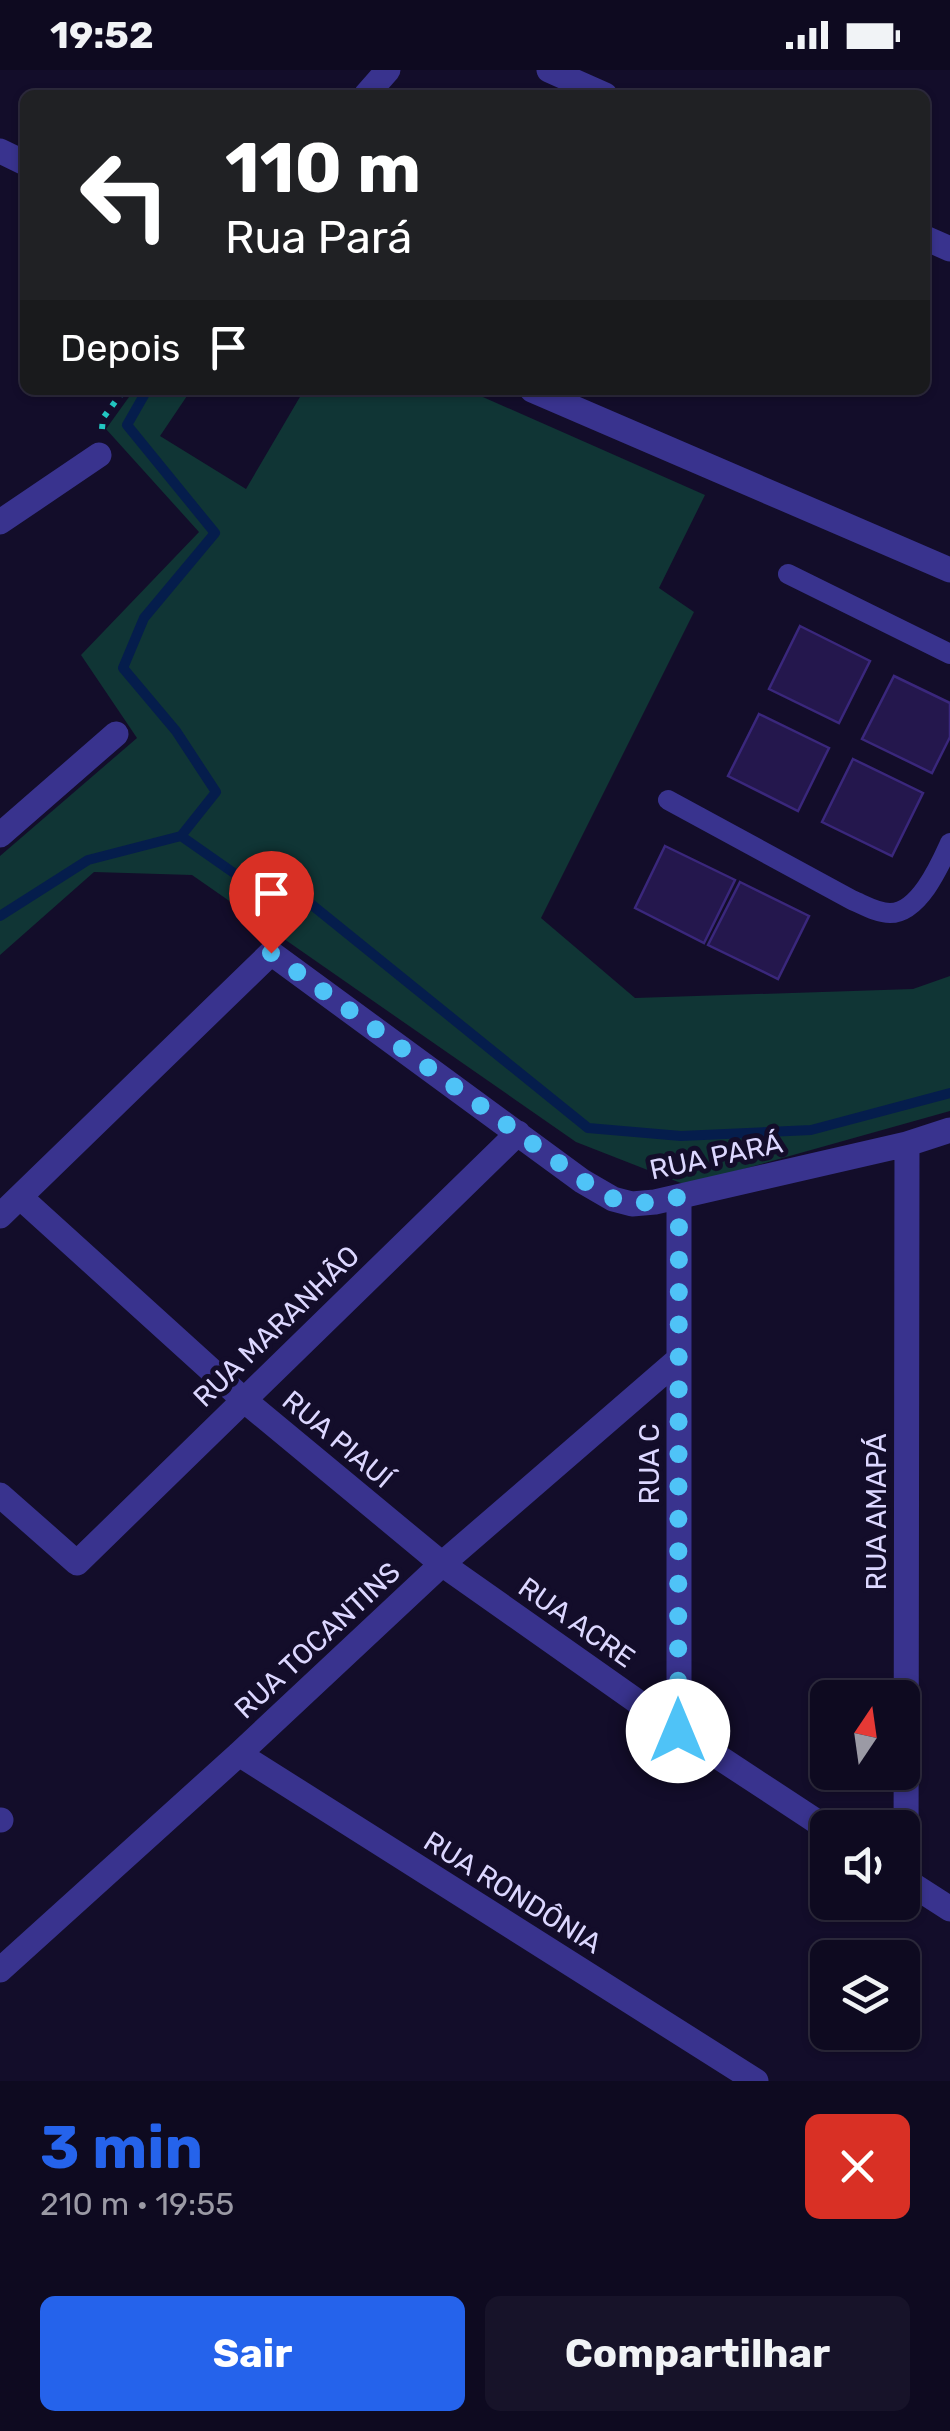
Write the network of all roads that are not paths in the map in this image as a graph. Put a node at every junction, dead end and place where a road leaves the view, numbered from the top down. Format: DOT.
graph roads {
  1 [pos="388,70"];
  2 [pos="549,70"];
  3 [pos="370,90"];
  4 [pos="594,90"];
  5 [pos="544,395"];
  6 [pos="99,455"];
  7 [pos="0,522"];
  8 [pos="950,570"];
  9 [pos="788,574"];
  10 [pos="950,654"];
  11 [pos="116,734"];
  12 [pos="668,800"];
  13 [pos="0,835"];
  14 [pos="950,843"];
  15 [pos="950,1130"];
  16 [pos="518,1133"];
  17 [pos="906,1144"];
  18 [pos="679,1197"];
  19 [pos="20,1198"];
  20 [pos="0,1216"];
  21 [pos="679,1359"];
  22 [pos="244,1400"];
  23 [pos="0,1495"];
  24 [pos="442,1564"];
  25 [pos="678,1731"];
  26 [pos="238,1754"];
  27 [pos="904,1810"];
  28 [pos="810,1816"];
  29 [pos="920,1889"];
  30 [pos="950,1909"];
  31 [pos="0,1970"];
  32 [pos="756,2081"];
  1 -- 3 [label="street"];
  2 -- 4 [label="street"];
  5 -- 8 [label="street"];
  6 -- 7 [label="street"];
  9 -- 10 [label="lane"];
  11 -- 13 [label="street"];
  12 -- 14 [label="lane"];
  15 -- 17 [label="street, RUA PARÁ"];
  16 -- 18 [label="street, RUA PARÁ"];
  16 -- 19 [label="street, RUA PARÁ"];
  16 -- 22 [label="street, RUA MARANHÃO"];
  17 -- 18 [label="street, RUA PARÁ"];
  17 -- 27 [label="street, RUA AMAPÁ"];
  18 -- 21 [label="street, RUA C"];
  19 -- 20 [label="street"];
  19 -- 22 [label="street, RUA PIAUÍ"];
  21 -- 24 [label="street, RUA TOCANTINS"];
  21 -- 25 [label="street, RUA C"];
  22 -- 23 [label="street, RUA MARANHÃO"];
  22 -- 24 [label="street, RUA PIAUÍ"];
  24 -- 25 [label="street, RUA ACRE"];
  24 -- 26 [label="street, RUA TOCANTINS"];
  25 -- 28 [label="street, RUA ACRE"];
  26 -- 31 [label="street, RUA TOCANTINS"];
  26 -- 32 [label="street, RUA RONDÔNIA"];
  29 -- 30 [label="street"];
}
